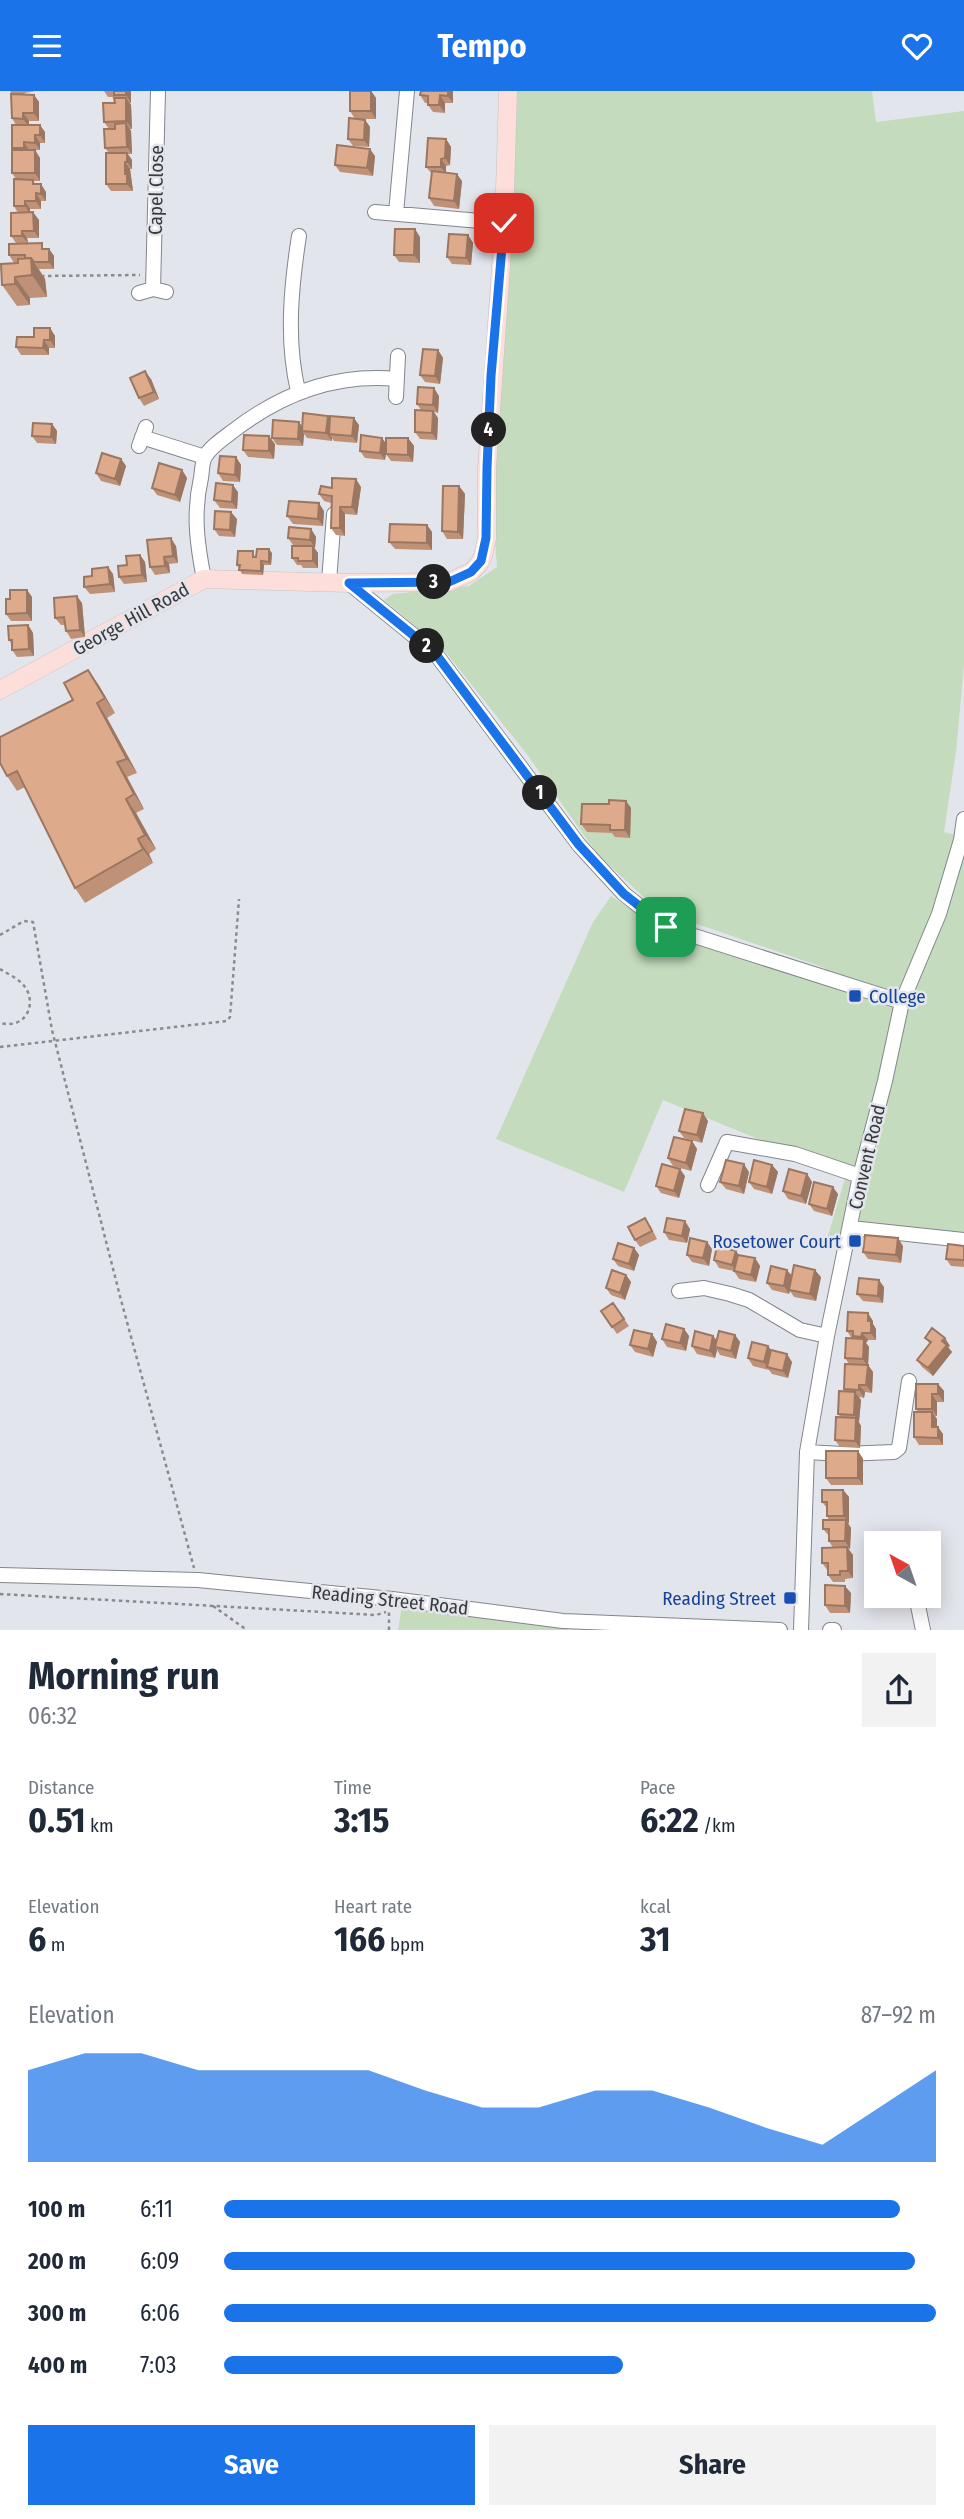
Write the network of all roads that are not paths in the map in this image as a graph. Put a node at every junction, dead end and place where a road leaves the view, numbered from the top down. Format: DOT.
graph roads {
  1 [pos="158,91"];
  2 [pos="407,91"];
  3 [pos="508,91"];
  4 [pos="375,212"];
  5 [pos="396,213"];
  6 [pos="504,223"];
  7 [pos="302,246"];
  8 [pos="153,287"];
  9 [pos="398,356"];
  10 [pos="397,379"];
  11 [pos="298,391"];
  12 [pos="396,397"];
  13 [pos="142,437"];
  14 [pos="205,457"];
  15 [pos="335,508"];
  16 [pos="204,579"];
  17 [pos="329,582"];
  18 [pos="349,583"];
  19 [pos="0,690"];
  20 [pos="964,819"];
  21 [pos="902,1002"];
  22 [pos="860,1176"];
  23 [pos="708,1185"];
  24 [pos="851,1228"];
  25 [pos="964,1240"];
  26 [pos="678,1291"];
  27 [pos="827,1336"];
  28 [pos="909,1381"];
  29 [pos="807,1452"];
  30 [pos="0,1575"];
  31 [pos="918,1608"];
  32 [pos="780,1630"];
  33 [pos="801,1630"];
  34 [pos="923,1630"];
  1 -- 8 [label="street, Capel Close"];
  2 -- 5 [label="street"];
  3 -- 6 [label="main road"];
  4 -- 5 [label="street"];
  5 -- 6 [label="street"];
  6 -- 18 [label="main road, George Hill Road"];
  7 -- 11 [label="street"];
  9 -- 10 [label="street"];
  10 -- 11 [label="street"];
  10 -- 12 [label="street"];
  11 -- 14 [label="street"];
  13 -- 14 [label="street"];
  14 -- 16 [label="street"];
  15 -- 17 [label="street"];
  16 -- 17 [label="main road, George Hill Road"];
  16 -- 19 [label="main road, George Hill Road"];
  17 -- 18 [label="main road, George Hill Road"];
  18 -- 21 [label="street"];
  20 -- 21 [label="street, Convent Road"];
  21 -- 22 [label="street, Convent Road"];
  22 -- 23 [label="street"];
  22 -- 24 [label="street, Convent Road"];
  24 -- 25 [label="street"];
  24 -- 27 [label="street, Convent Road"];
  26 -- 27 [label="street"];
  27 -- 29 [label="street, Convent Road"];
  28 -- 29 [label="street"];
  29 -- 33 [label="street, Convent Road"];
  30 -- 32 [label="street, Reading Street Road"];
  31 -- 34 [label="street"];
}
